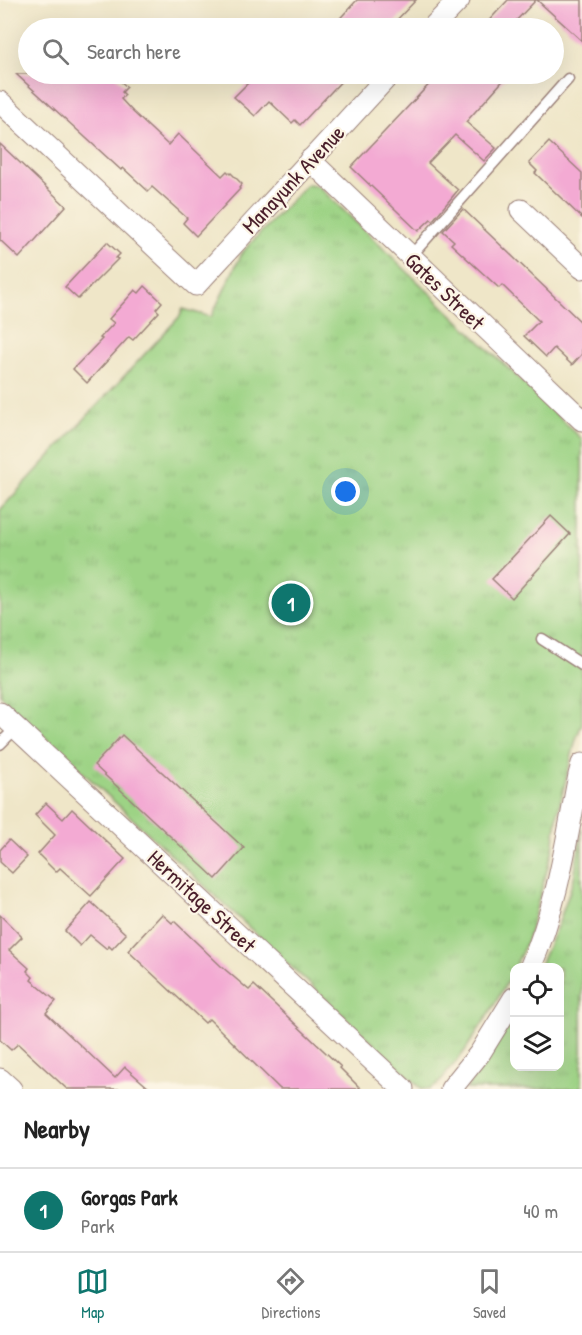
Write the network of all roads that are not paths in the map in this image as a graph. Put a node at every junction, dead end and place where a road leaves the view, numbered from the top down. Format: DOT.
graph roads {
  1 [pos="459,0"];
  2 [pos="442,18"];
  3 [pos="568,79"];
  4 [pos="381,84"];
  5 [pos="564,84"];
  6 [pos="564,84"];
  7 [pos="0,102"];
  8 [pos="310,160"];
  9 [pos="521,210"];
  10 [pos="410,257"];
  11 [pos="582,268"];
  12 [pos="582,420"];
  13 [pos="542,639"];
  14 [pos="582,664"];
  15 [pos="0,713"];
  16 [pos="16,728"];
  17 [pos="0,744"];
  18 [pos="582,764"];
  19 [pos="532,963"];
  20 [pos="510,1004"];
  21 [pos="0,1079"];
  22 [pos="11,1089"];
  23 [pos="403,1089"];
  24 [pos="451,1089"];
  1 -- 2 [label="street"];
  3 -- 5 [label="lane"];
  4 -- 8 [label="street, Manayunk Avenue"];
  6 -- 10 [label="lane"];
  7 -- 8 [label="street, Manayunk Avenue"];
  8 -- 10 [label="street, Gates Street"];
  9 -- 11 [label="street"];
  10 -- 12 [label="street, Gates Street"];
  13 -- 14 [label="lane"];
  15 -- 16 [label="street, Hermitage Street"];
  16 -- 17 [label="lane"];
  16 -- 23 [label="street, Hermitage Street"];
  18 -- 19 [label="street"];
  20 -- 24 [label="street"];
  21 -- 22 [label="street"];
}
